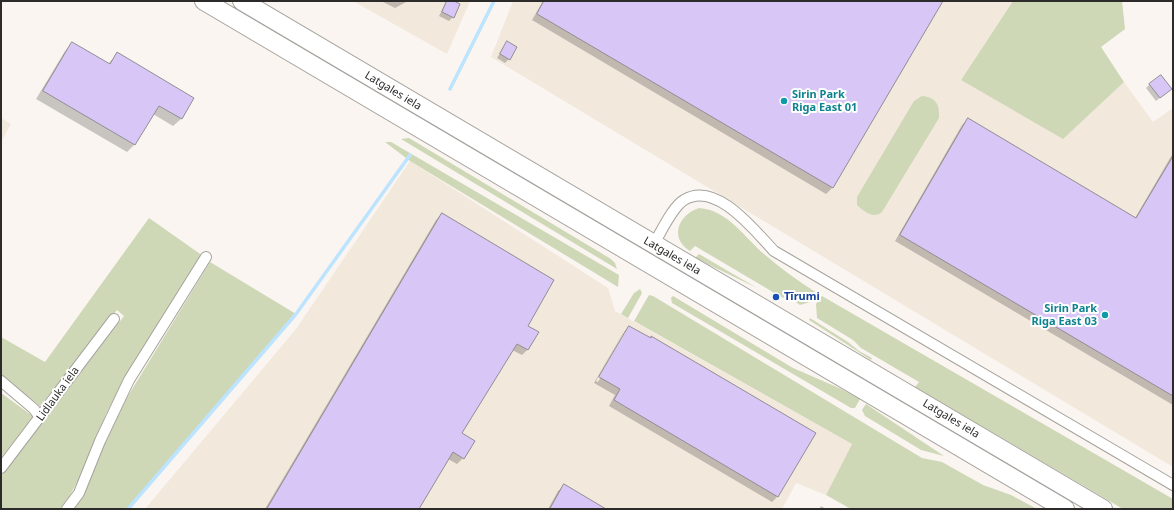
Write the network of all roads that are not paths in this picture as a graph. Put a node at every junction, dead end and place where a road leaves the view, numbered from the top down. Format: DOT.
graph roads {
  1 [pos="204,1"];
  2 [pos="242,1"];
  3 [pos="653,245"];
  4 [pos="206,257"];
  5 [pos="643,261"];
  6 [pos="114,319"];
  7 [pos="1,381"];
  8 [pos="39,416"];
  9 [pos="1,468"];
  10 [pos="1173,485"];
  11 [pos="67,509"];
  12 [pos="1065,509"];
  13 [pos="1103,509"];
  1 -- 5 [label="highway, Latgales iela"];
  2 -- 3 [label="highway, Latgales iela"];
  3 -- 5 [label="highway"];
  3 -- 10 [label="street"];
  3 -- 13 [label="highway, Latgales iela"];
  4 -- 11 [label="street"];
  5 -- 12 [label="highway, Latgales iela"];
  6 -- 8 [label="street, Lidlauka iela"];
  7 -- 8 [label="street"];
  8 -- 9 [label="street, Lidlauka iela"];
}
